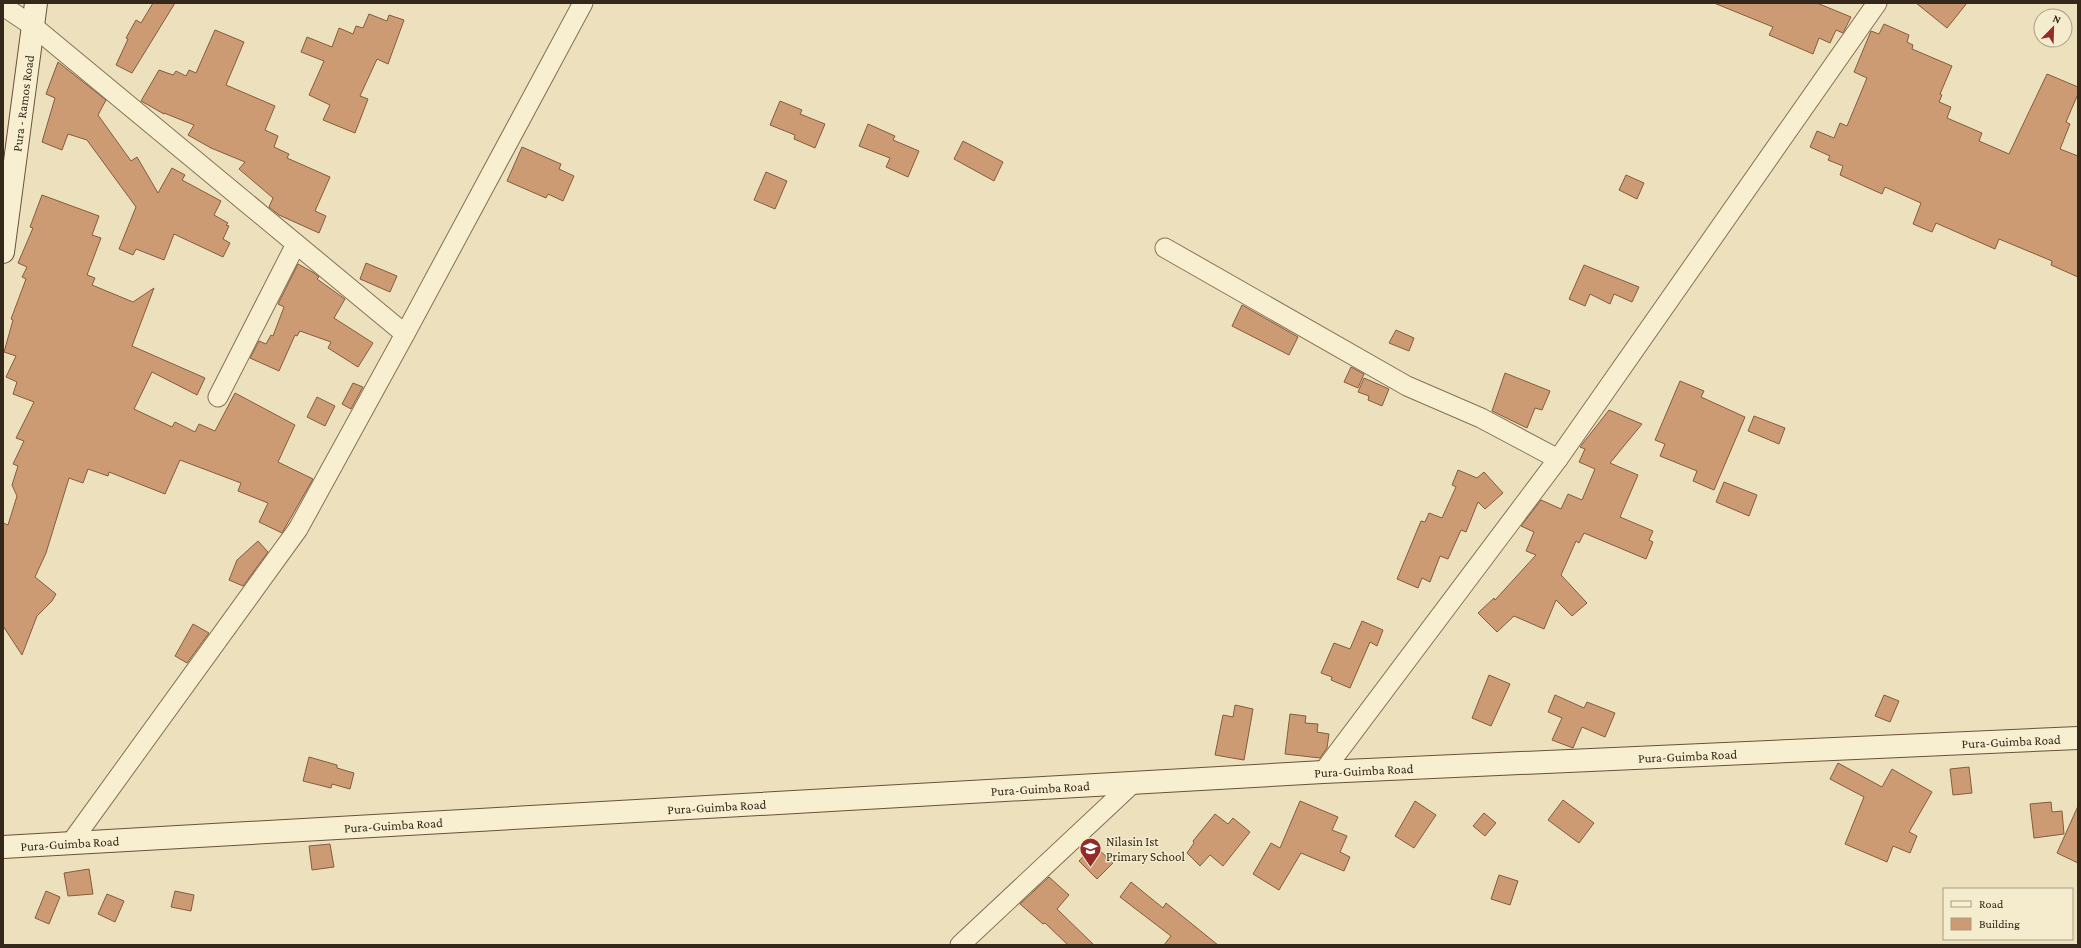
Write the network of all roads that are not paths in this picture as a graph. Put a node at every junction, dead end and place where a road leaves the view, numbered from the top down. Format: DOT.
graph roads {
  1 [pos="36,3"];
  2 [pos="583,3"];
  3 [pos="1877,3"];
  4 [pos="6,12"];
  5 [pos="32,26"];
  6 [pos="296,244"];
  7 [pos="1165,248"];
  8 [pos="3,252"];
  9 [pos="406,334"];
  10 [pos="218,397"];
  11 [pos="1558,459"];
  12 [pos="2078,738"];
  13 [pos="1323,772"];
  14 [pos="1134,782"];
  15 [pos="70,844"];
  16 [pos="3,847"];
  17 [pos="960,945"];
  1 -- 5 [label="main road, Pura - Ramos Road"];
  2 -- 9 [label="street"];
  3 -- 11 [label="street"];
  4 -- 5 [label="street"];
  5 -- 6 [label="street"];
  5 -- 8 [label="main road, Pura - Ramos Road"];
  6 -- 9 [label="street"];
  6 -- 10 [label="street"];
  7 -- 11 [label="street"];
  9 -- 15 [label="street"];
  11 -- 13 [label="street"];
  12 -- 13 [label="main road, Pura-Guimba Road"];
  13 -- 14 [label="main road, Pura-Guimba Road"];
  14 -- 15 [label="main road, Pura-Guimba Road"];
  14 -- 17 [label="street"];
  15 -- 16 [label="main road, Pura-Guimba Road"];
}
